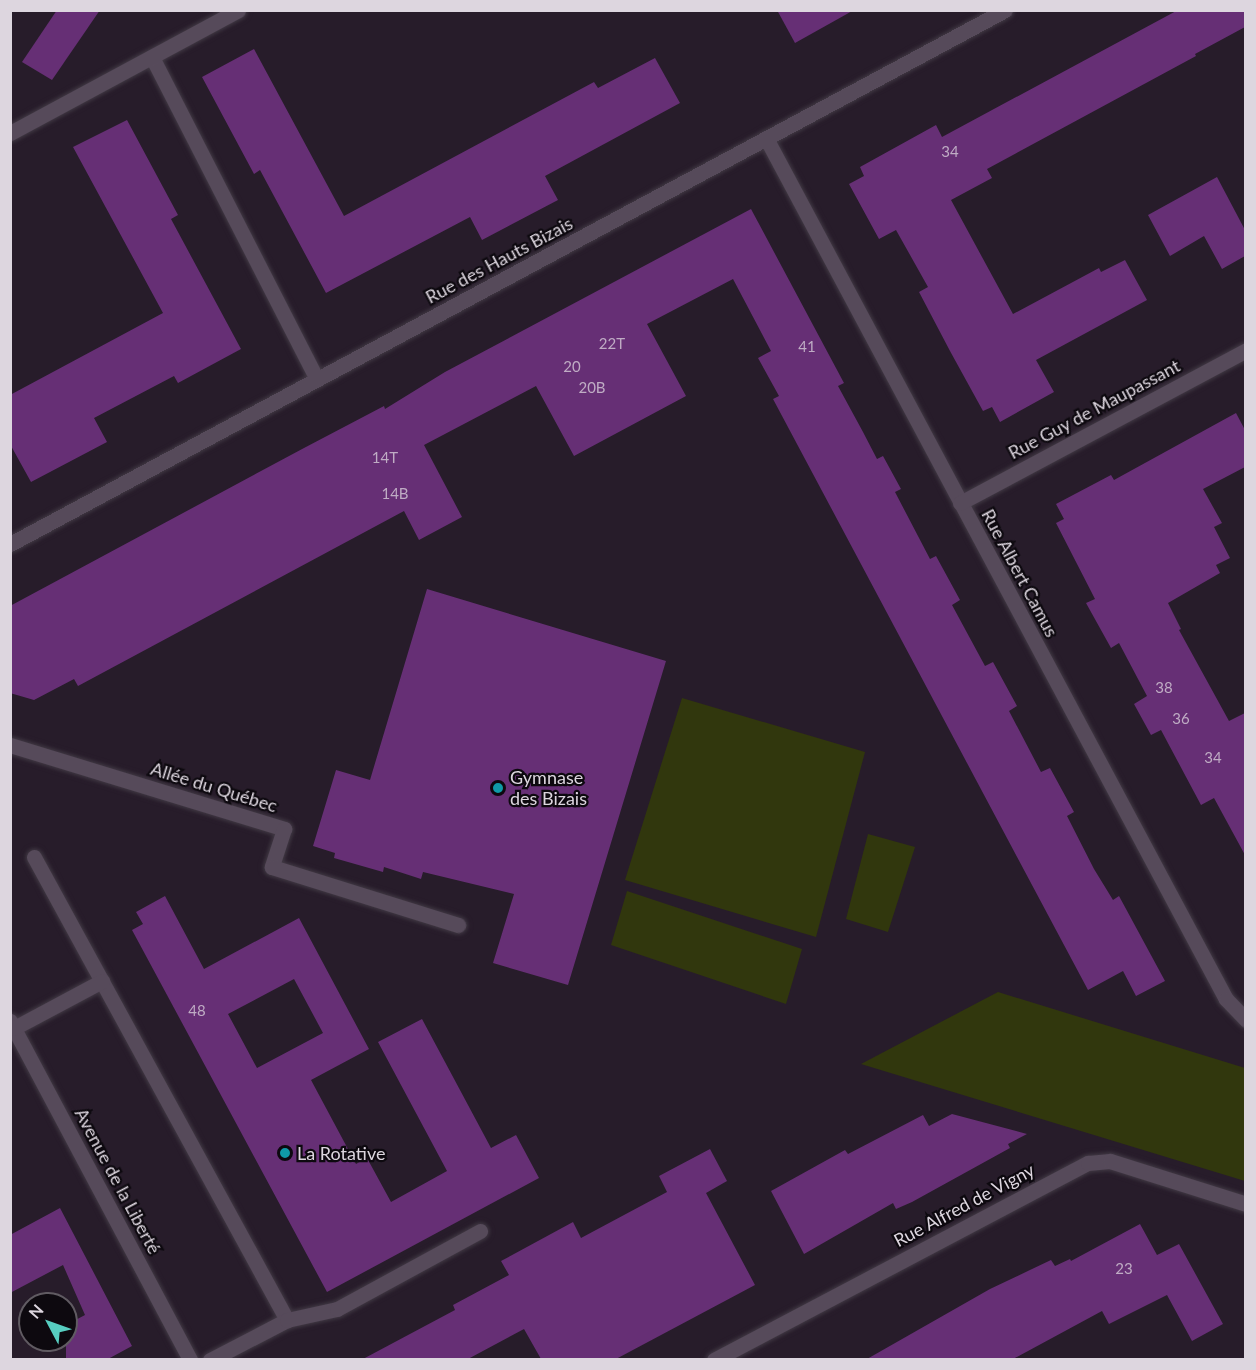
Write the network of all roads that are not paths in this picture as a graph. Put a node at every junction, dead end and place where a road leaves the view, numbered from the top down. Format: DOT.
graph roads {
  1 [pos="238,10"];
  2 [pos="1005,10"];
  3 [pos="152,57"];
  4 [pos="10,134"];
  5 [pos="766,138"];
  6 [pos="1245,350"];
  7 [pos="317,379"];
  8 [pos="960,503"];
  9 [pos="10,544"];
  10 [pos="10,744"];
  11 [pos="34,857"];
  12 [pos="458,925"];
  13 [pos="102,981"];
  14 [pos="1245,1020"];
  15 [pos="12,1024"];
  16 [pos="1245,1204"];
  17 [pos="480,1231"];
  18 [pos="288,1320"];
  19 [pos="190,1359"];
  20 [pos="210,1359"];
  21 [pos="714,1359"];
  1 -- 3 [label="street"];
  2 -- 5 [label="street, Rue des Hauts Bizais"];
  3 -- 4 [label="street"];
  3 -- 7 [label="street"];
  5 -- 7 [label="street, Rue des Hauts Bizais"];
  5 -- 8 [label="street, Rue Albert Camus"];
  6 -- 8 [label="street, Rue Guy de Maupassant"];
  7 -- 9 [label="street, Rue des Hauts Bizais"];
  8 -- 14 [label="street, Rue Albert Camus"];
  10 -- 12 [label="street, Allée du Québec"];
  11 -- 13 [label="street"];
  13 -- 15 [label="street"];
  13 -- 18 [label="street"];
  15 -- 19 [label="street, Avenue de la Liberté"];
  16 -- 21 [label="street, Rue Alfred de Vigny"];
  17 -- 18 [label="street"];
  18 -- 20 [label="street"];
}
